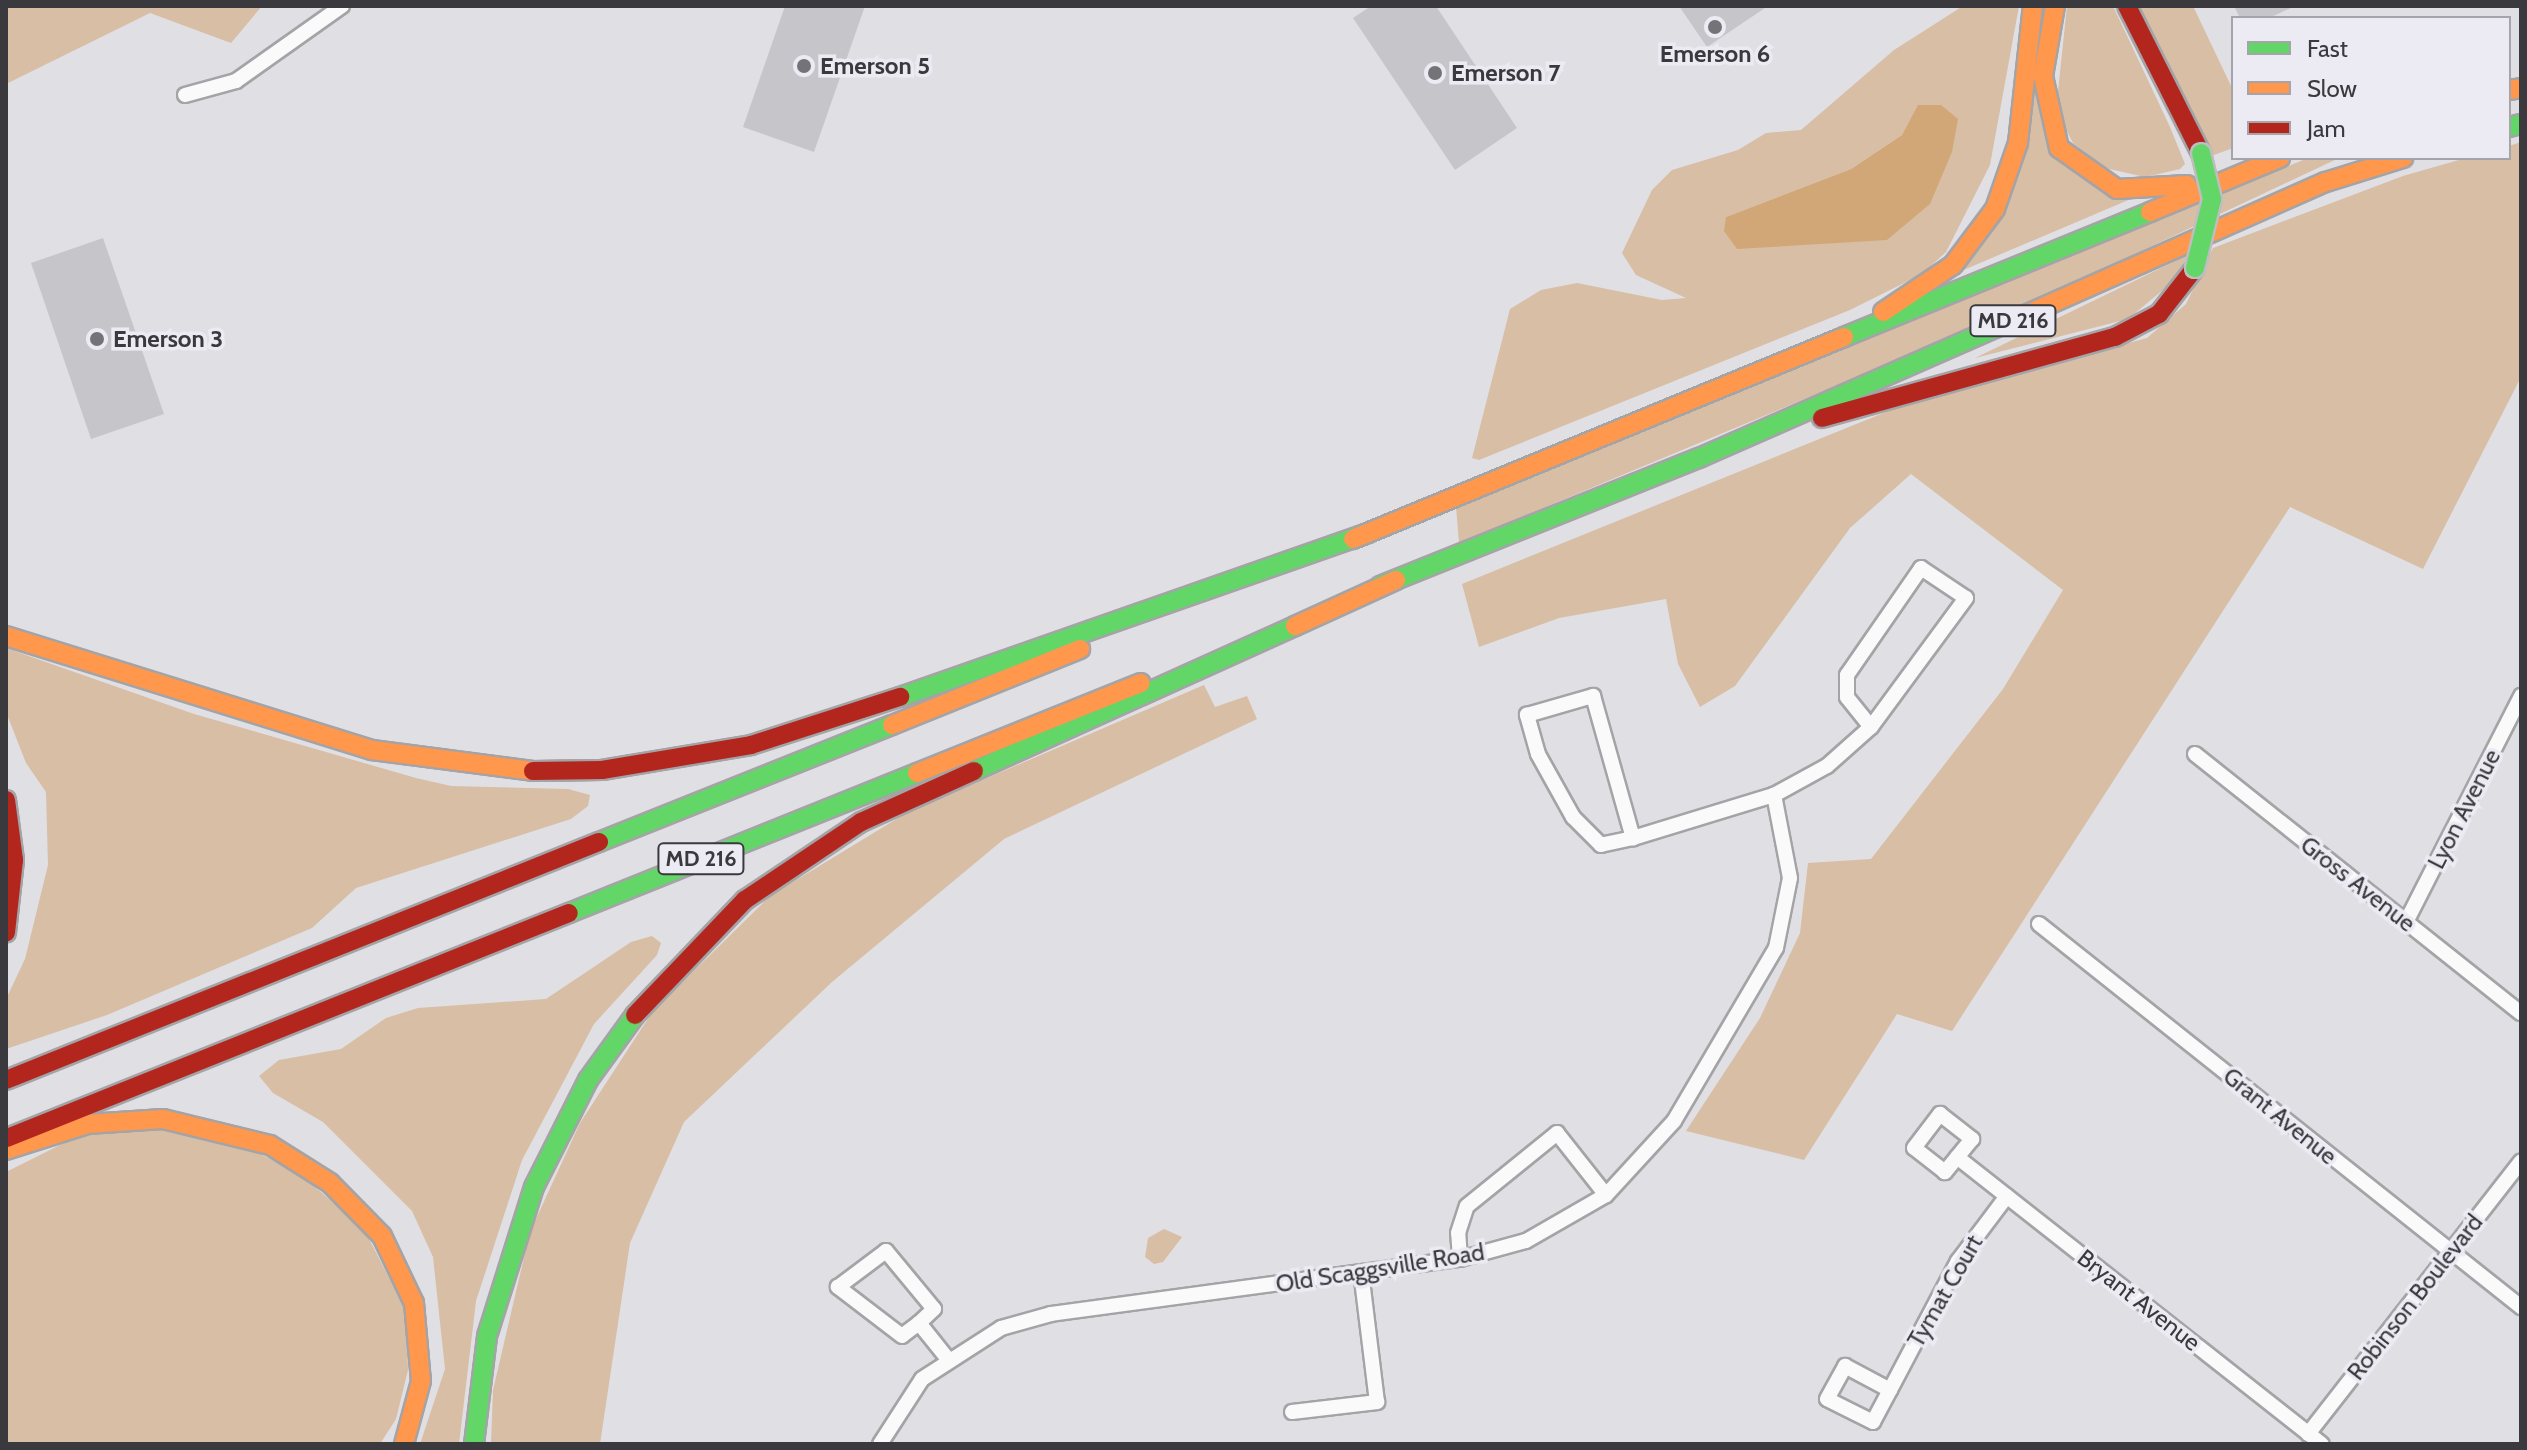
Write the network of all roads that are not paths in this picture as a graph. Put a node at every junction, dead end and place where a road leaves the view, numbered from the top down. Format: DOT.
graph roads {
  1 [pos="342,6"];
  2 [pos="2033,6"];
  3 [pos="2055,6"];
  4 [pos="2127,6"];
  5 [pos="185,95"];
  6 [pos="2274,160"];
  7 [pos="2397,160"];
  8 [pos="2231,175"];
  9 [pos="1675,410"];
  10 [pos="1699,458"];
  11 [pos="1368,533"];
  12 [pos="1396,580"];
  13 [pos="6,636"];
  14 [pos="2521,696"];
  15 [pos="1871,727"];
  16 [pos="2195,754"];
  17 [pos="1774,795"];
  18 [pos="6,800"];
  19 [pos="1633,838"];
  20 [pos="2406,922"];
  21 [pos="2039,924"];
  22 [pos="6,933"];
  23 [pos="2521,1013"];
  24 [pos="6,1080"];
  25 [pos="6,1139"];
  26 [pos="6,1150"];
  27 [pos="1957,1157"];
  28 [pos="2521,1161"];
  29 [pos="1606,1195"];
  30 [pos="2007,1196"];
  31 [pos="2450,1251"];
  32 [pos="1460,1259"];
  33 [pos="1361,1272"];
  34 [pos="2521,1307"];
  35 [pos="919,1323"];
  36 [pos="947,1358"];
  37 [pos="1890,1390"];
  38 [pos="1292,1412"];
  39 [pos="2308,1434"];
  40 [pos="404,1444"];
  41 [pos="474,1444"];
  42 [pos="880,1444"];
  43 [pos="2322,1444"];
  1 -- 5 [label="street"];
  2 -- 9 [label="main road"];
  3 -- 8 [label="main road"];
  4 -- 10 [label="main road, bridge"];
  6 -- 8 [label="main road, MD 216"];
  7 -- 10 [label="main road, MD 216"];
  8 -- 9 [label="main road, MD 216"];
  9 -- 11 [label="main road, MD 216"];
  10 -- 12 [label="main road, MD 216"];
  11 -- 13 [label="main road"];
  11 -- 24 [label="main road, MD 216"];
  12 -- 25 [label="main road, MD 216"];
  12 -- 41 [label="main road"];
  14 -- 20 [label="street, Lyon Avenue"];
  15 -- 15 [label="street"];
  15 -- 17 [label="street"];
  16 -- 20 [label="street, Gross Avenue"];
  17 -- 19 [label="street"];
  17 -- 29 [label="street, Old Scaggsville Road"];
  18 -- 22 [label="main road"];
  19 -- 19 [label="street"];
  20 -- 23 [label="street, Gross Avenue"];
  21 -- 31 [label="street, Grant Avenue"];
  26 -- 40 [label="main road"];
  27 -- 30 [label="street, Bryant Avenue"];
  28 -- 31 [label="street, Robinson Boulevard"];
  29 -- 32 [label="street, Old Scaggsville Road"];
  29 -- 32 [label="street"];
  30 -- 37 [label="street, Tymat Court"];
  30 -- 39 [label="street, Bryant Avenue"];
  31 -- 34 [label="street, Grant Avenue"];
  31 -- 39 [label="street, Robinson Boulevard"];
  32 -- 33 [label="street, Old Scaggsville Road"];
  33 -- 36 [label="street, Old Scaggsville Road"];
  33 -- 38 [label="street"];
  35 -- 35 [label="street"];
  35 -- 36 [label="street"];
  36 -- 42 [label="street, Old Scaggsville Road"];
  37 -- 37 [label="street, Tymat Court"];
  39 -- 43 [label="street, Bryant Avenue"];
}
